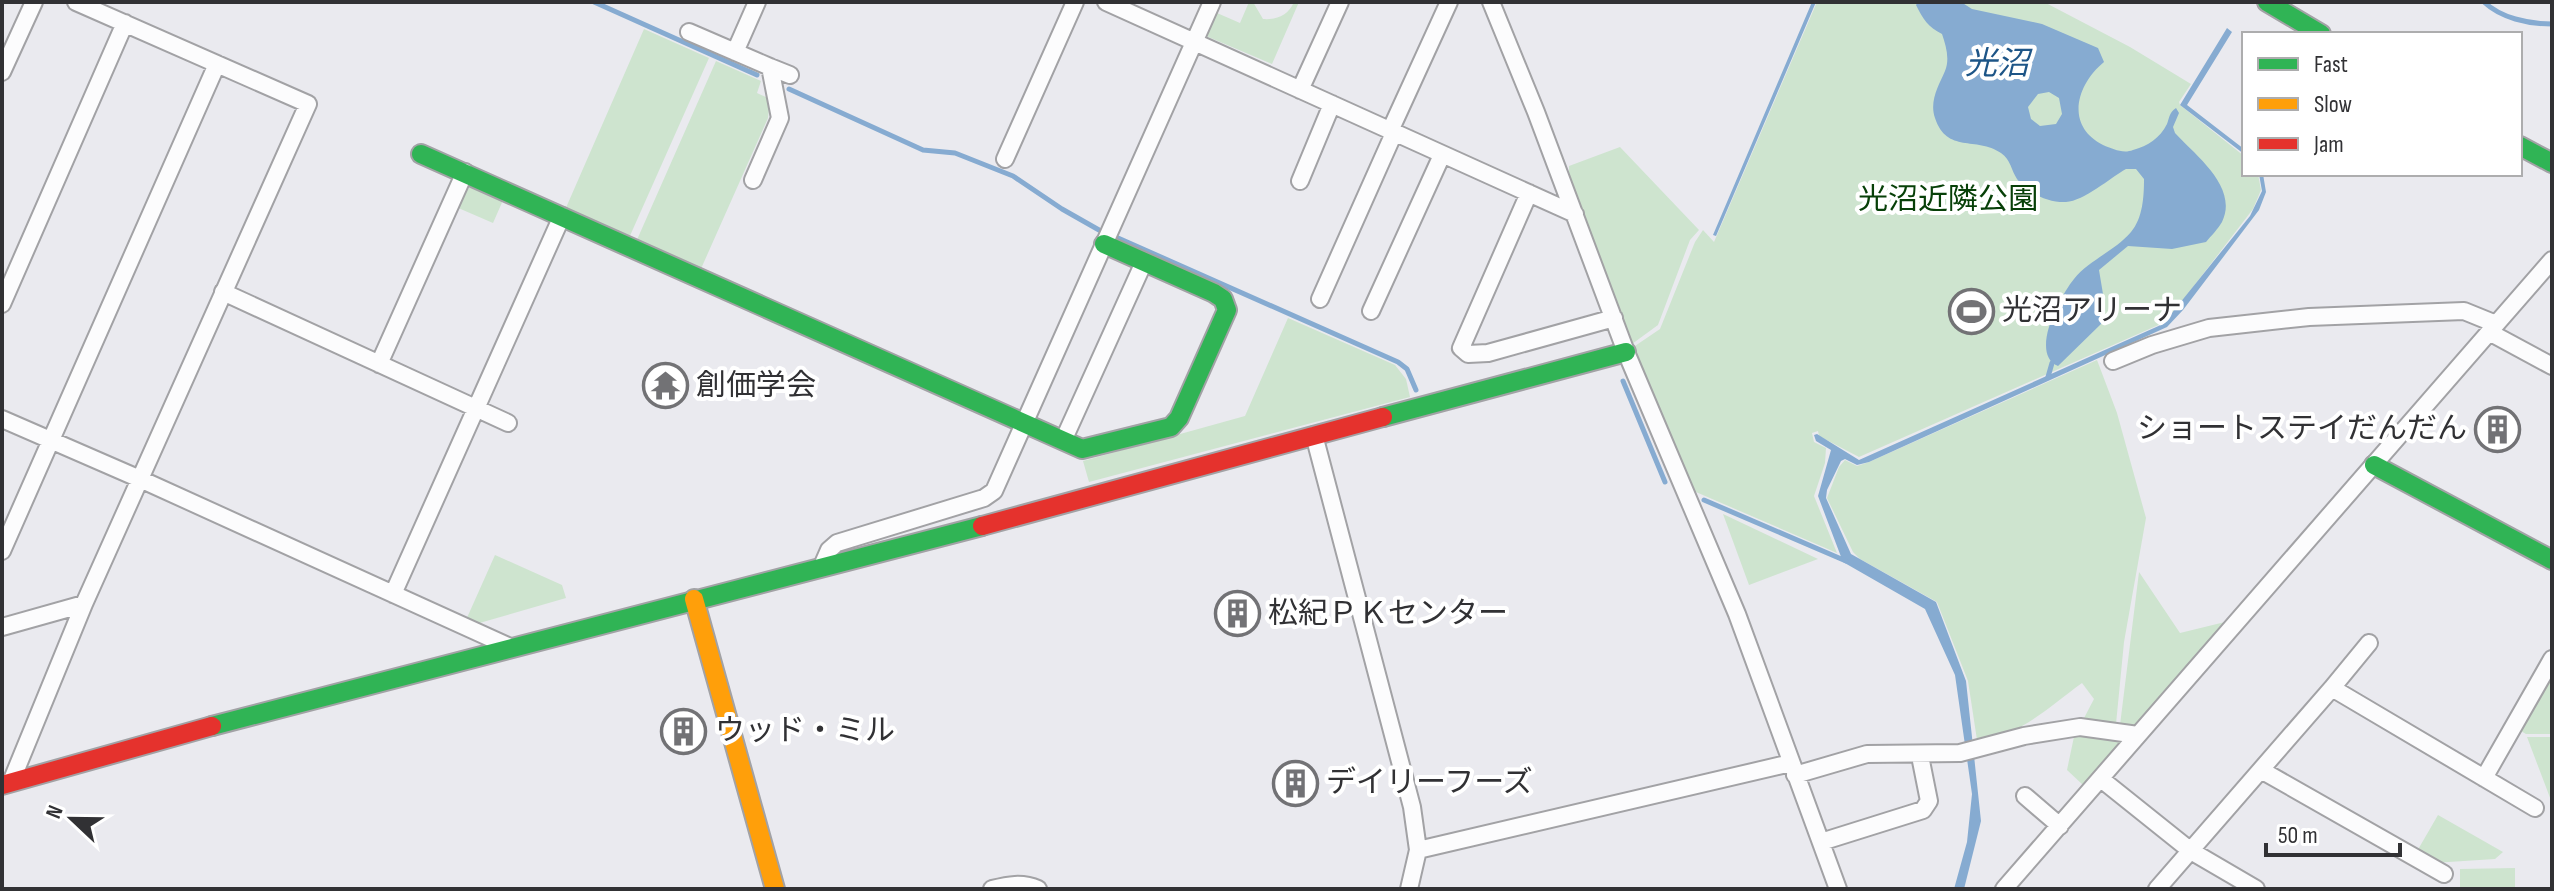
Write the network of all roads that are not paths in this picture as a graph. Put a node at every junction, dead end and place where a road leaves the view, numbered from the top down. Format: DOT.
graph roads {
  1 [pos="34,2"];
  2 [pos="76,2"];
  3 [pos="757,2"];
  4 [pos="1075,2"];
  5 [pos="1106,2"];
  6 [pos="1212,2"];
  7 [pos="1340,2"];
  8 [pos="1449,2"];
  9 [pos="1491,2"];
  10 [pos="2267,2"];
  11 [pos="125,23"];
  12 [pos="689,32"];
  13 [pos="2318,32"];
  14 [pos="1194,42"];
  15 [pos="735,52"];
  16 [pos="217,64"];
  17 [pos="770,67"];
  18 [pos="2,72"];
  19 [pos="790,75"];
  20 [pos="1300,90"];
  21 [pos="1332,104"];
  22 [pos="1392,132"];
  23 [pos="2522,147"];
  24 [pos="421,154"];
  25 [pos="1442,155"];
  26 [pos="1005,159"];
  27 [pos="2552,163"];
  28 [pos="465,172"];
  29 [pos="753,180"];
  30 [pos="1300,181"];
  31 [pos="1529,193"];
  32 [pos="1575,214"];
  33 [pos="562,216"];
  34 [pos="1104,244"];
  35 [pos="2552,260"];
  36 [pos="1144,262"];
  37 [pos="223,292"];
  38 [pos="1320,299"];
  39 [pos="2,304"];
  40 [pos="1371,311"];
  41 [pos="1614,318"];
  42 [pos="2493,328"];
  43 [pos="1626,352"];
  44 [pos="2113,361"];
  45 [pos="379,364"];
  46 [pos="2552,366"];
  47 [pos="477,409"];
  48 [pos="2,419"];
  49 [pos="508,423"];
  50 [pos="1025,423"];
  51 [pos="1314,435"];
  52 [pos="1063,441"];
  53 [pos="52,442"];
  54 [pos="2374,465"];
  55 [pos="140,479"];
  56 [pos="2,551"];
  57 [pos="2552,560"];
  58 [pos="822,566"];
  59 [pos="393,594"];
  60 [pos="694,599"];
  61 [pos="84,604"];
  62 [pos="2,627"];
  63 [pos="2369,643"];
  64 [pos="510,647"];
  65 [pos="2552,659"];
  66 [pos="2332,688"];
  67 [pos="2138,735"];
  68 [pos="1921,761"];
  69 [pos="1793,769"];
  70 [pos="2261,770"];
  71 [pos="2484,778"];
  72 [pos="2101,779"];
  73 [pos="6,783"];
  74 [pos="2025,796"];
  75 [pos="2535,808"];
  76 [pos="2060,826"];
  77 [pos="1821,842"];
  78 [pos="1418,850"];
  79 [pos="2191,851"];
  80 [pos="2444,874"];
  81 [pos="775,889"];
  82 [pos="992,889"];
  83 [pos="1038,889"];
  84 [pos="1409,889"];
  85 [pos="1838,889"];
  86 [pos="2004,889"];
  87 [pos="2157,889"];
  88 [pos="2256,889"];
  1 -- 18 [label="street"];
  2 -- 11 [label="street"];
  3 -- 15 [label="street"];
  4 -- 26 [label="street"];
  5 -- 14 [label="street"];
  6 -- 14 [label="street"];
  7 -- 20 [label="street"];
  8 -- 22 [label="street"];
  9 -- 32 [label="street"];
  10 -- 13 [label="main road"];
  11 -- 16 [label="street"];
  11 -- 39 [label="street"];
  12 -- 15 [label="street"];
  14 -- 20 [label="street"];
  14 -- 34 [label="street"];
  15 -- 17 [label="street"];
  16 -- 37 [label="street"];
  16 -- 53 [label="street"];
  17 -- 19 [label="street"];
  17 -- 29 [label="street"];
  20 -- 21 [label="street"];
  21 -- 22 [label="street"];
  21 -- 30 [label="street"];
  22 -- 25 [label="street"];
  22 -- 38 [label="street"];
  23 -- 27 [label="main road"];
  24 -- 28 [label="main road"];
  25 -- 31 [label="street"];
  25 -- 40 [label="street"];
  28 -- 33 [label="main road"];
  28 -- 45 [label="street"];
  31 -- 32 [label="street"];
  31 -- 41 [label="street"];
  32 -- 41 [label="street"];
  33 -- 47 [label="street"];
  33 -- 50 [label="main road"];
  34 -- 36 [label="main road"];
  34 -- 50 [label="street"];
  35 -- 42 [label="street"];
  36 -- 52 [label="street"];
  36 -- 52 [label="main road"];
  37 -- 45 [label="street"];
  37 -- 55 [label="street"];
  41 -- 43 [label="street"];
  42 -- 44 [label="street"];
  42 -- 46 [label="street"];
  42 -- 54 [label="street"];
  43 -- 51 [label="main road"];
  43 -- 69 [label="street"];
  45 -- 47 [label="street"];
  47 -- 49 [label="street"];
  47 -- 59 [label="street"];
  48 -- 53 [label="street"];
  50 -- 52 [label="main road"];
  50 -- 58 [label="street"];
  51 -- 58 [label="main road"];
  51 -- 78 [label="street"];
  53 -- 55 [label="street"];
  53 -- 56 [label="street"];
  54 -- 57 [label="main road"];
  54 -- 67 [label="street"];
  55 -- 59 [label="street"];
  55 -- 61 [label="street"];
  58 -- 60 [label="main road"];
  59 -- 64 [label="street"];
  60 -- 64 [label="main road"];
  60 -- 81 [label="main road"];
  61 -- 62 [label="street"];
  61 -- 73 [label="street"];
  63 -- 66 [label="street"];
  64 -- 73 [label="main road"];
  65 -- 71 [label="street"];
  66 -- 70 [label="street"];
  66 -- 71 [label="street"];
  67 -- 69 [label="street"];
  67 -- 72 [label="street"];
  68 -- 77 [label="street"];
  69 -- 77 [label="street"];
  69 -- 78 [label="street"];
  70 -- 79 [label="street"];
  70 -- 80 [label="street"];
  71 -- 75 [label="street"];
  72 -- 76 [label="street"];
  72 -- 79 [label="street"];
  74 -- 76 [label="street"];
  76 -- 86 [label="street"];
  77 -- 85 [label="street"];
  78 -- 84 [label="street"];
  79 -- 87 [label="street"];
  79 -- 88 [label="street"];
  82 -- 83 [label="street"];
}
